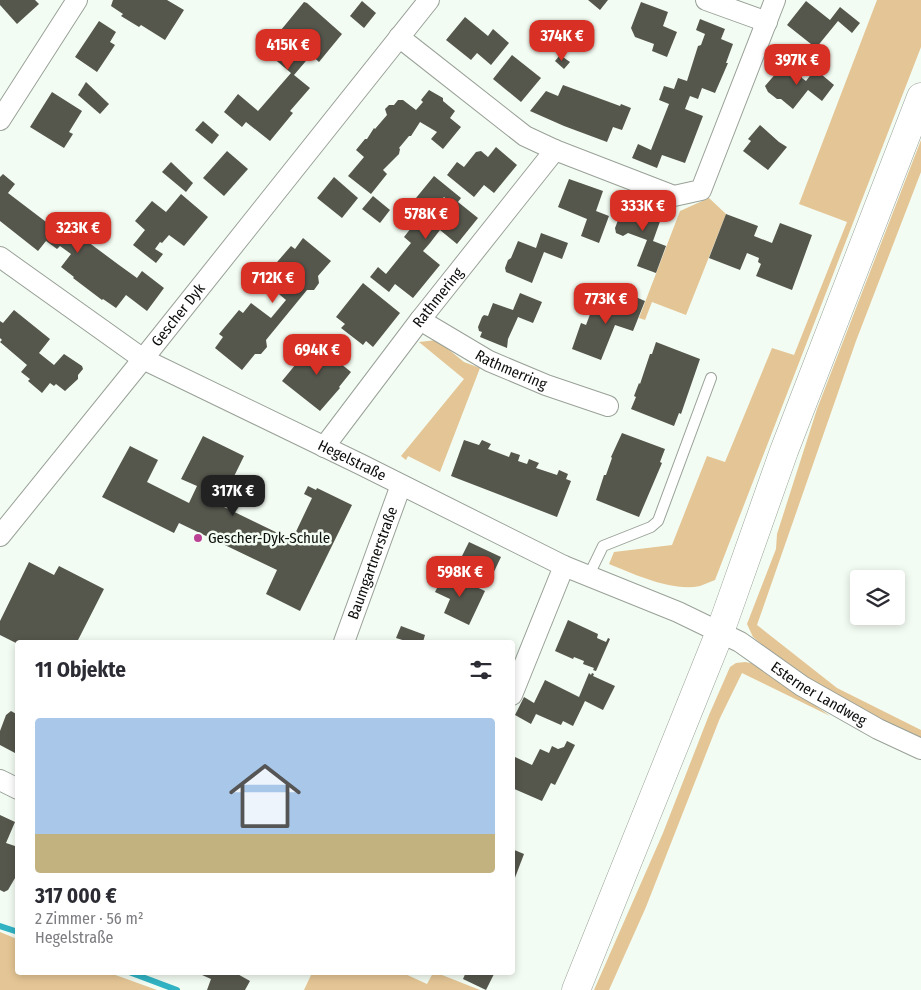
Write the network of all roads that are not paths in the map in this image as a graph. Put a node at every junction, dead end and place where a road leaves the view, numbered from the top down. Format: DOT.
graph roads {
  1 [pos="76,0"];
  2 [pos="429,0"];
  3 [pos="706,0"];
  4 [pos="775,0"];
  5 [pos="767,22"];
  6 [pos="399,37"];
  7 [pos="921,97"];
  8 [pos="0,120"];
  9 [pos="555,150"];
  10 [pos="0,257"];
  11 [pos="420,320"];
  12 [pos="143,359"];
  13 [pos="711,378"];
  14 [pos="608,406"];
  15 [pos="324,447"];
  16 [pos="401,485"];
  17 [pos="0,536"];
  18 [pos="564,566"];
  19 [pos="588,577"];
  20 [pos="720,632"];
  21 [pos="345,640"];
  22 [pos="515,688"];
  23 [pos="921,749"];
  24 [pos="0,780"];
  25 [pos="15,788"];
  26 [pos="576,990"];
  1 -- 8 [label="street"];
  2 -- 6 [label="street, Gescher Dyk"];
  3 -- 5 [label="street"];
  4 -- 5 [label="street"];
  5 -- 9 [label="street"];
  6 -- 9 [label="street"];
  6 -- 12 [label="street, Gescher Dyk"];
  7 -- 20 [label="main road"];
  9 -- 11 [label="street, Rathmering"];
  10 -- 12 [label="street, Hegelstraße"];
  11 -- 14 [label="street, Rathmerring"];
  11 -- 15 [label="street, Rathmering"];
  12 -- 15 [label="street, Hegelstraße"];
  12 -- 17 [label="street, Gescher Dyk"];
  13 -- 19 [label="lane"];
  15 -- 16 [label="street, Hegelstraße"];
  16 -- 18 [label="street, Hegelstraße"];
  16 -- 21 [label="street, Baumgartnerstraße"];
  18 -- 19 [label="street, Hegelstraße"];
  18 -- 22 [label="street"];
  19 -- 20 [label="street, Hegelstraße"];
  20 -- 23 [label="street, Esterner Landweg"];
  20 -- 26 [label="main road"];
  24 -- 25 [label="street"];
}
